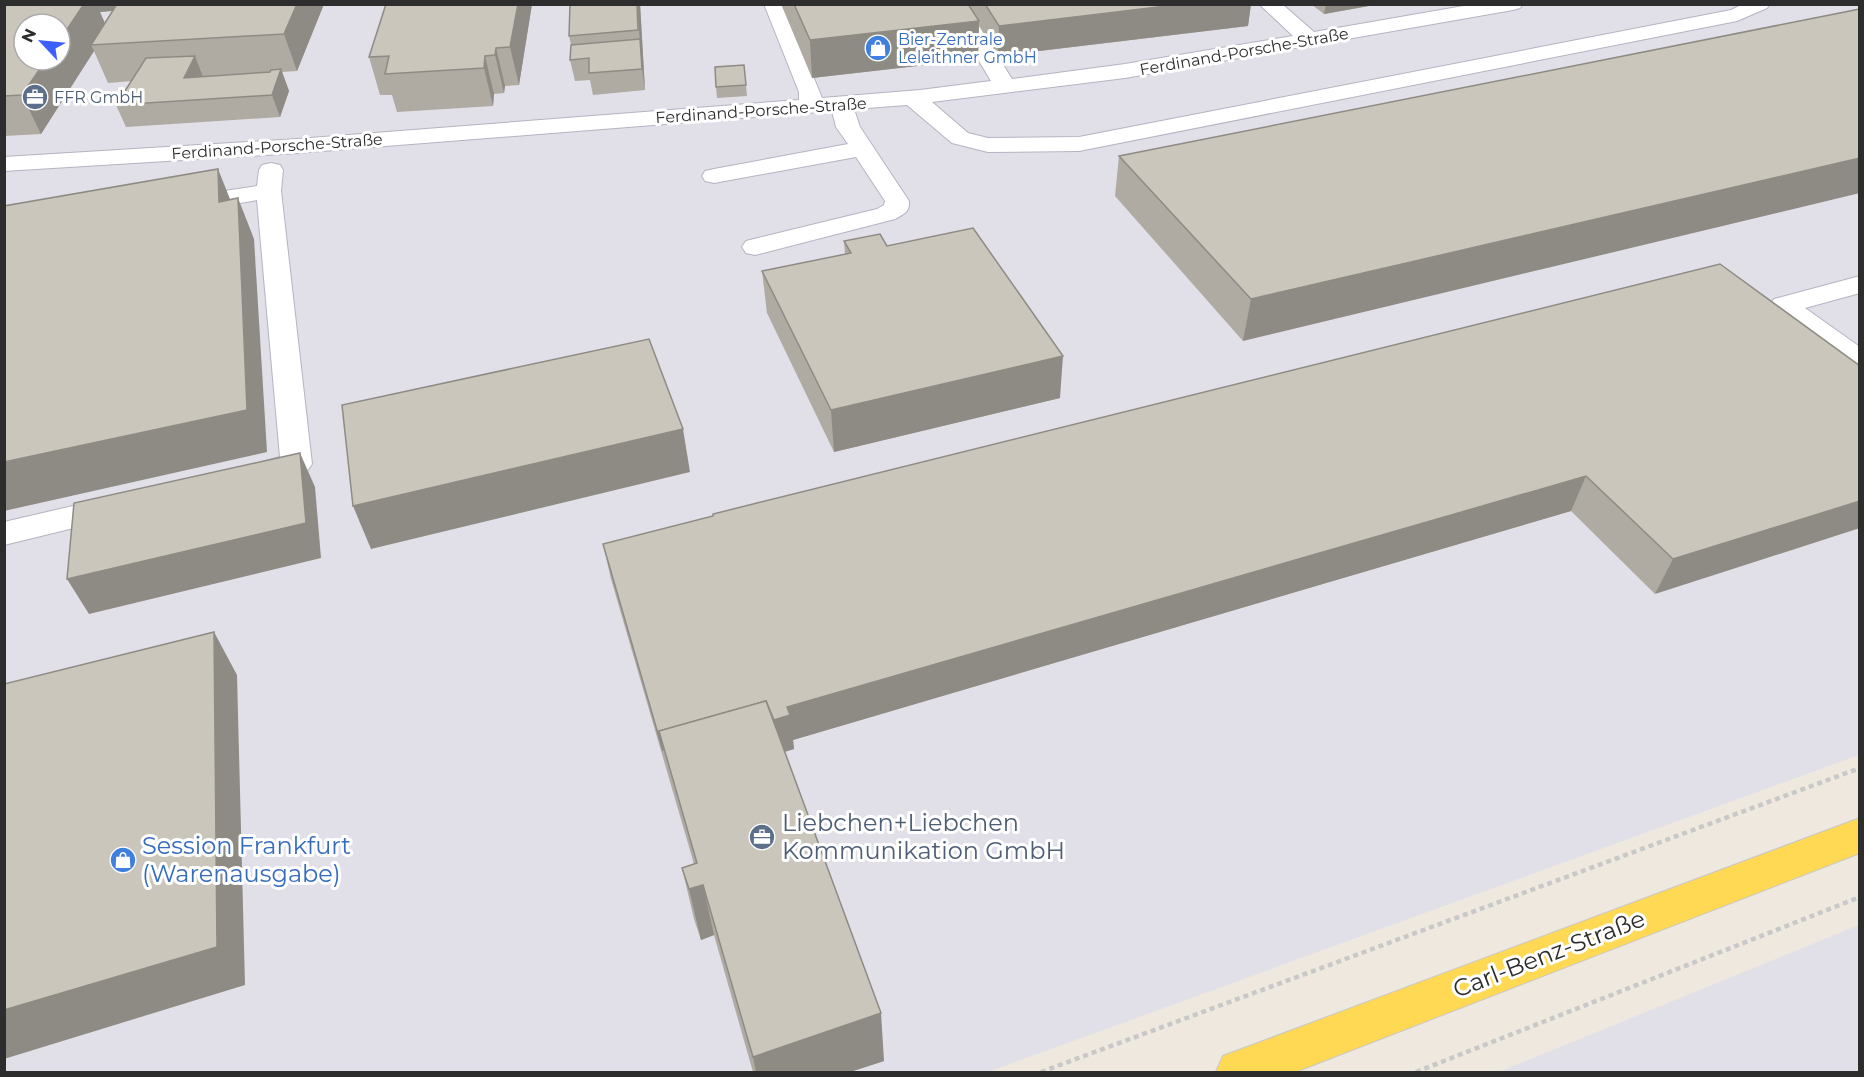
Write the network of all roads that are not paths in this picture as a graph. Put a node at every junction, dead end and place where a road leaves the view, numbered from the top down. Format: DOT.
graph roads {
  1 [pos="774,4"];
  2 [pos="955,4"];
  3 [pos="1269,4"];
  4 [pos="1760,4"];
  5 [pos="1499,6"];
  6 [pos="1310,39"];
  7 [pos="1005,86"];
  8 [pos="913,98"];
  9 [pos="841,104"];
  10 [pos="811,106"];
  11 [pos="273,147"];
  12 [pos="862,148"];
  13 [pos="4,164"];
  14 [pos="714,176"];
  15 [pos="269,191"];
  16 [pos="166,208"];
  17 [pos="755,247"];
  18 [pos="1860,284"];
  19 [pos="1860,360"];
  20 [pos="240,477"];
  21 [pos="139,502"];
  22 [pos="4,534"];
  23 [pos="1860,835"];
  24 [pos="1239,1072"];
  1 -- 10 [label="street"];
  2 -- 7 [label="street"];
  3 -- 6 [label="street"];
  4 -- 8 [label="street"];
  5 -- 6 [label="street, Ferdinand-Porsche-Straße"];
  6 -- 7 [label="street, Ferdinand-Porsche-Straße"];
  7 -- 8 [label="street, Ferdinand-Porsche-Straße"];
  8 -- 9 [label="street, Ferdinand-Porsche-Straße"];
  9 -- 10 [label="street, Ferdinand-Porsche-Straße"];
  9 -- 12 [label="street"];
  10 -- 11 [label="street, Ferdinand-Porsche-Straße"];
  11 -- 13 [label="street, Ferdinand-Porsche-Straße"];
  11 -- 15 [label="street"];
  12 -- 14 [label="street"];
  12 -- 17 [label="street"];
  15 -- 16 [label="street"];
  15 -- 20 [label="street"];
  18 -- 19 [label="street"];
  21 -- 22 [label="street"];
  23 -- 24 [label="main road, Carl-Benz-Straße"];
}
